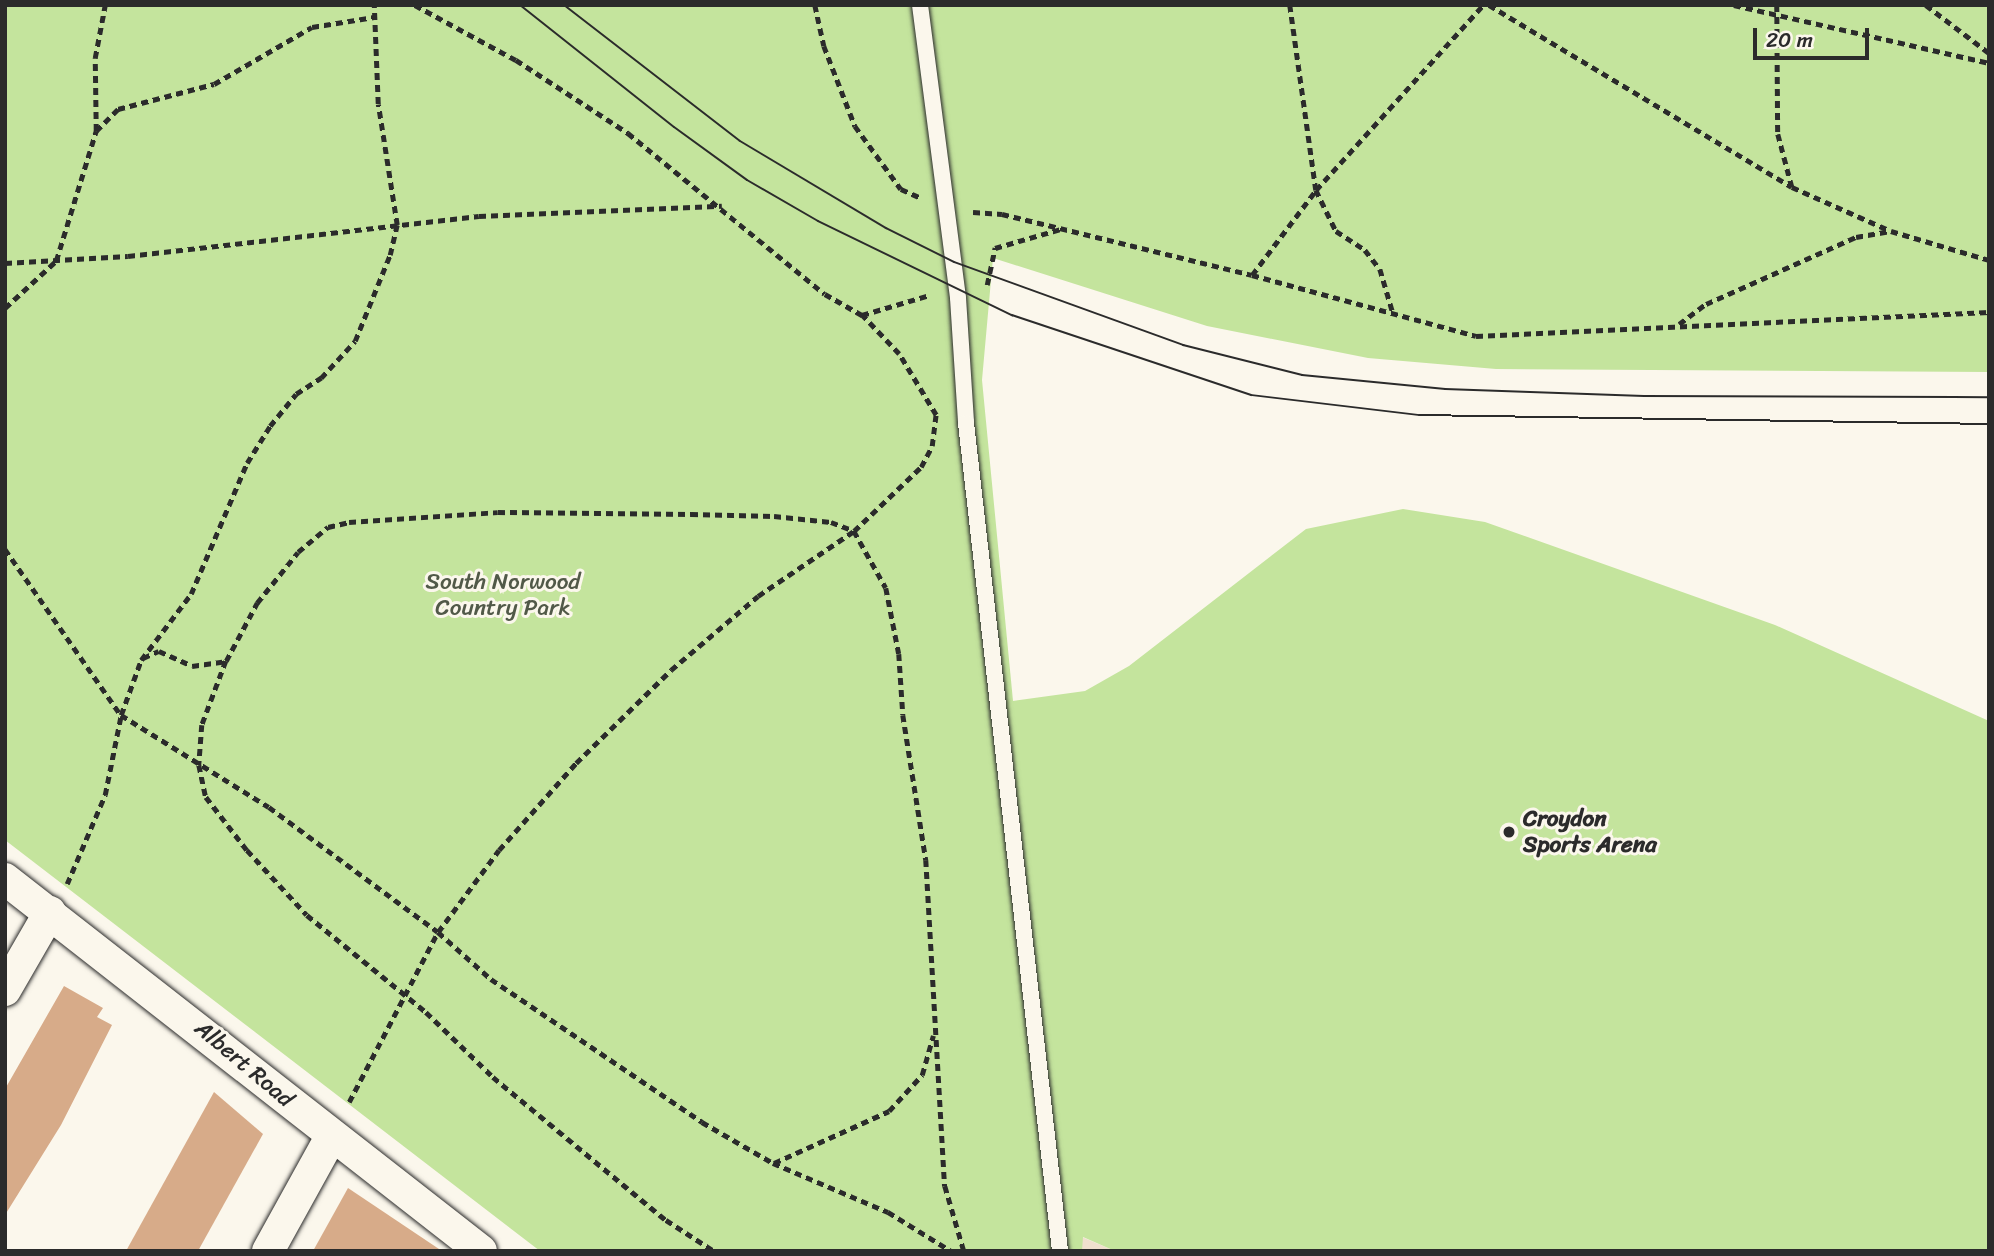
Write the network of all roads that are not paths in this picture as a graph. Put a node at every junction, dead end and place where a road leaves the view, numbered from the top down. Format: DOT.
graph roads {
  1 [pos="920,5"];
  2 [pos="5,879"];
  3 [pos="50,912"];
  4 [pos="5,990"];
  5 [pos="331,1137"];
  6 [pos="268,1251"];
  7 [pos="481,1251"];
  8 [pos="1060,1251"];
  1 -- 8 [label="lane"];
  2 -- 3 [label="street, Albert Road"];
  3 -- 4 [label="street"];
  3 -- 5 [label="street, Albert Road"];
  5 -- 6 [label="street"];
  5 -- 7 [label="street, Albert Road"];
}
